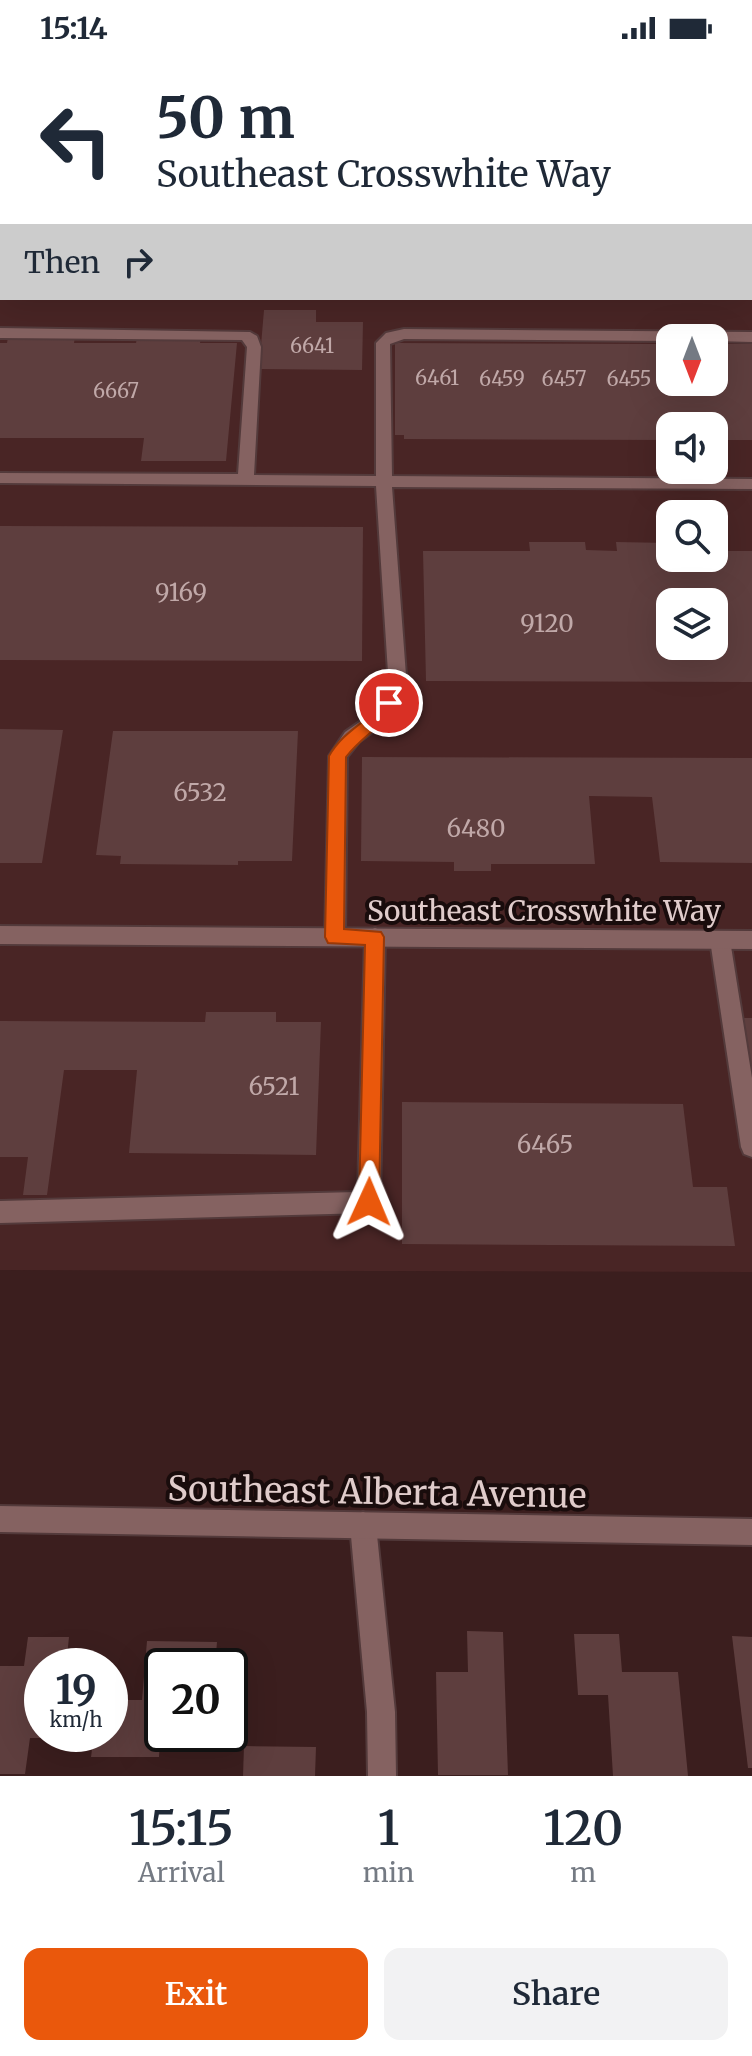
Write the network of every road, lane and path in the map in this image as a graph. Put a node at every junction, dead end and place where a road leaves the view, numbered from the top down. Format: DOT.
graph roads {
  1 [pos="0,333"];
  2 [pos="752,337"];
  3 [pos="0,478"];
  4 [pos="246,480"];
  5 [pos="384,483"];
  6 [pos="752,484"];
  7 [pos="0,935"];
  8 [pos="335,937"];
  9 [pos="375,937"];
  10 [pos="720,940"];
  11 [pos="752,940"];
  12 [pos="752,1147"];
  13 [pos="0,1212"];
  14 [pos="0,1519"];
  15 [pos="363,1525"];
  16 [pos="752,1532"];
  17 [pos="382,1776"];
  1 -- 4 [label="street"];
  2 -- 5 [label="street"];
  3 -- 4 [label="street"];
  4 -- 5 [label="street"];
  5 -- 6 [label="street"];
  5 -- 8 [label="street"];
  7 -- 8 [label="street, Southeast Crosswhite Way"];
  8 -- 9 [label="street, Southeast Crosswhite Way"];
  9 -- 10 [label="street, Southeast Crosswhite Way"];
  9 -- 13 [label="street"];
  10 -- 11 [label="street, Southeast Crosswhite Way"];
  10 -- 12 [label="street"];
  14 -- 15 [label="street, Southeast Alberta Avenue"];
  15 -- 16 [label="street, Southeast Alberta Avenue"];
  15 -- 17 [label="street"];
}
